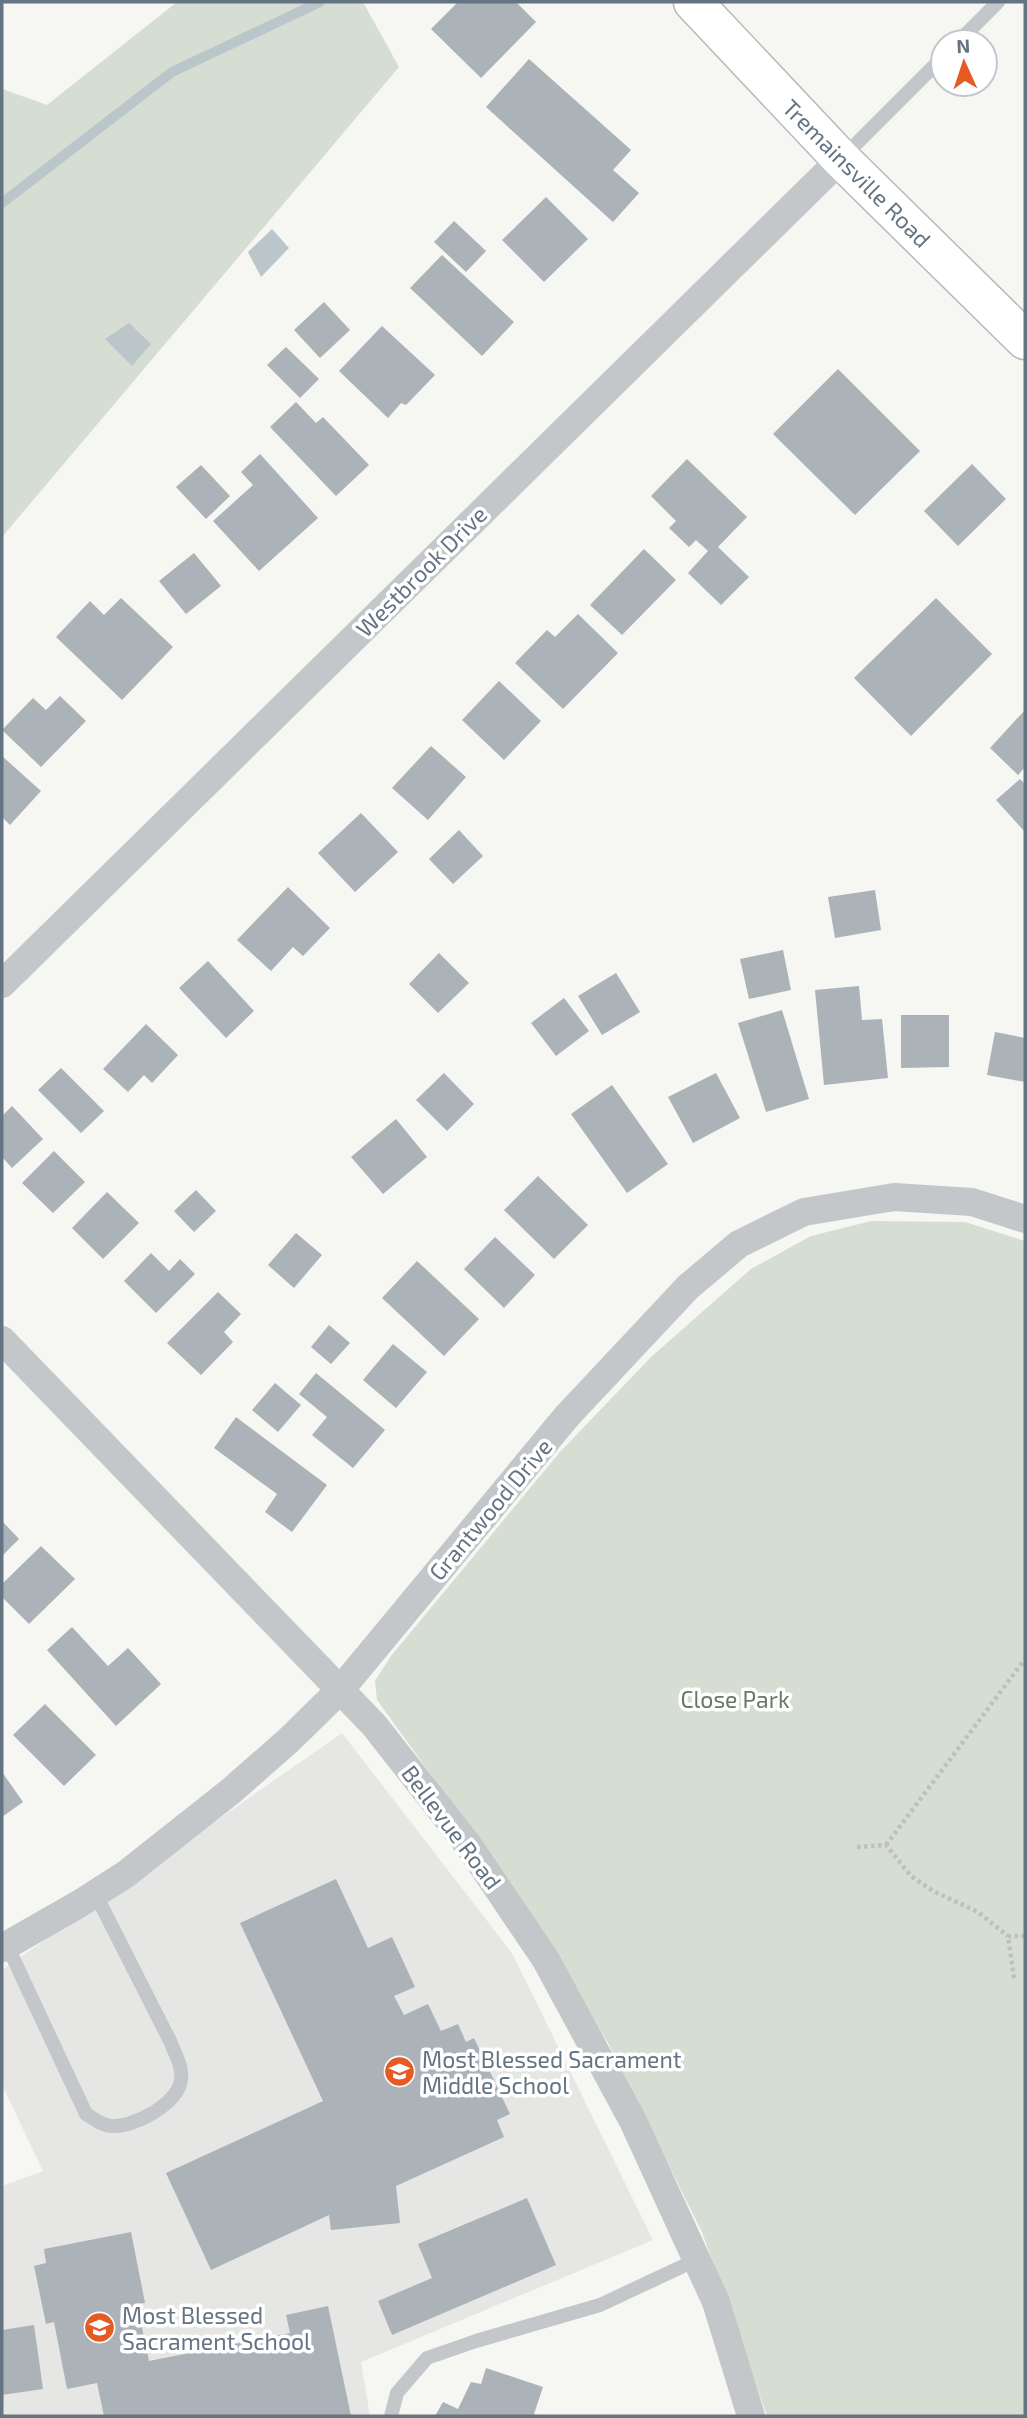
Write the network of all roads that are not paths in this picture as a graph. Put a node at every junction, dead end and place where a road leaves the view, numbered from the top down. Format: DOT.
graph roads {
  1 [pos="693,2"];
  2 [pos="999,2"];
  3 [pos="972,28"];
  4 [pos="929,71"];
  5 [pos="841,159"];
  6 [pos="1025,340"];
  7 [pos="2,984"];
  8 [pos="1025,1219"];
  9 [pos="2,1340"];
  10 [pos="341,1689"];
  11 [pos="95,1893"];
  12 [pos="4,1946"];
  13 [pos="696,2260"];
  14 [pos="391,2416"];
  15 [pos="751,2416"];
  1 -- 5 [label="street, Tremainsville Road"];
  2 -- 3 [label="lane"];
  4 -- 5 [label="lane"];
  5 -- 6 [label="street, Tremainsville Road"];
  5 -- 7 [label="street, Westbrook Drive"];
  8 -- 10 [label="street, Grantwood Drive"];
  9 -- 10 [label="street, Bellevue Road"];
  10 -- 11 [label="street, Grantwood Drive"];
  10 -- 13 [label="street, Bellevue Road"];
  11 -- 12 [label="street, Grantwood Drive"];
  11 -- 12 [label="lane"];
  13 -- 14 [label="lane"];
  13 -- 15 [label="street, Bellevue Road"];
}
